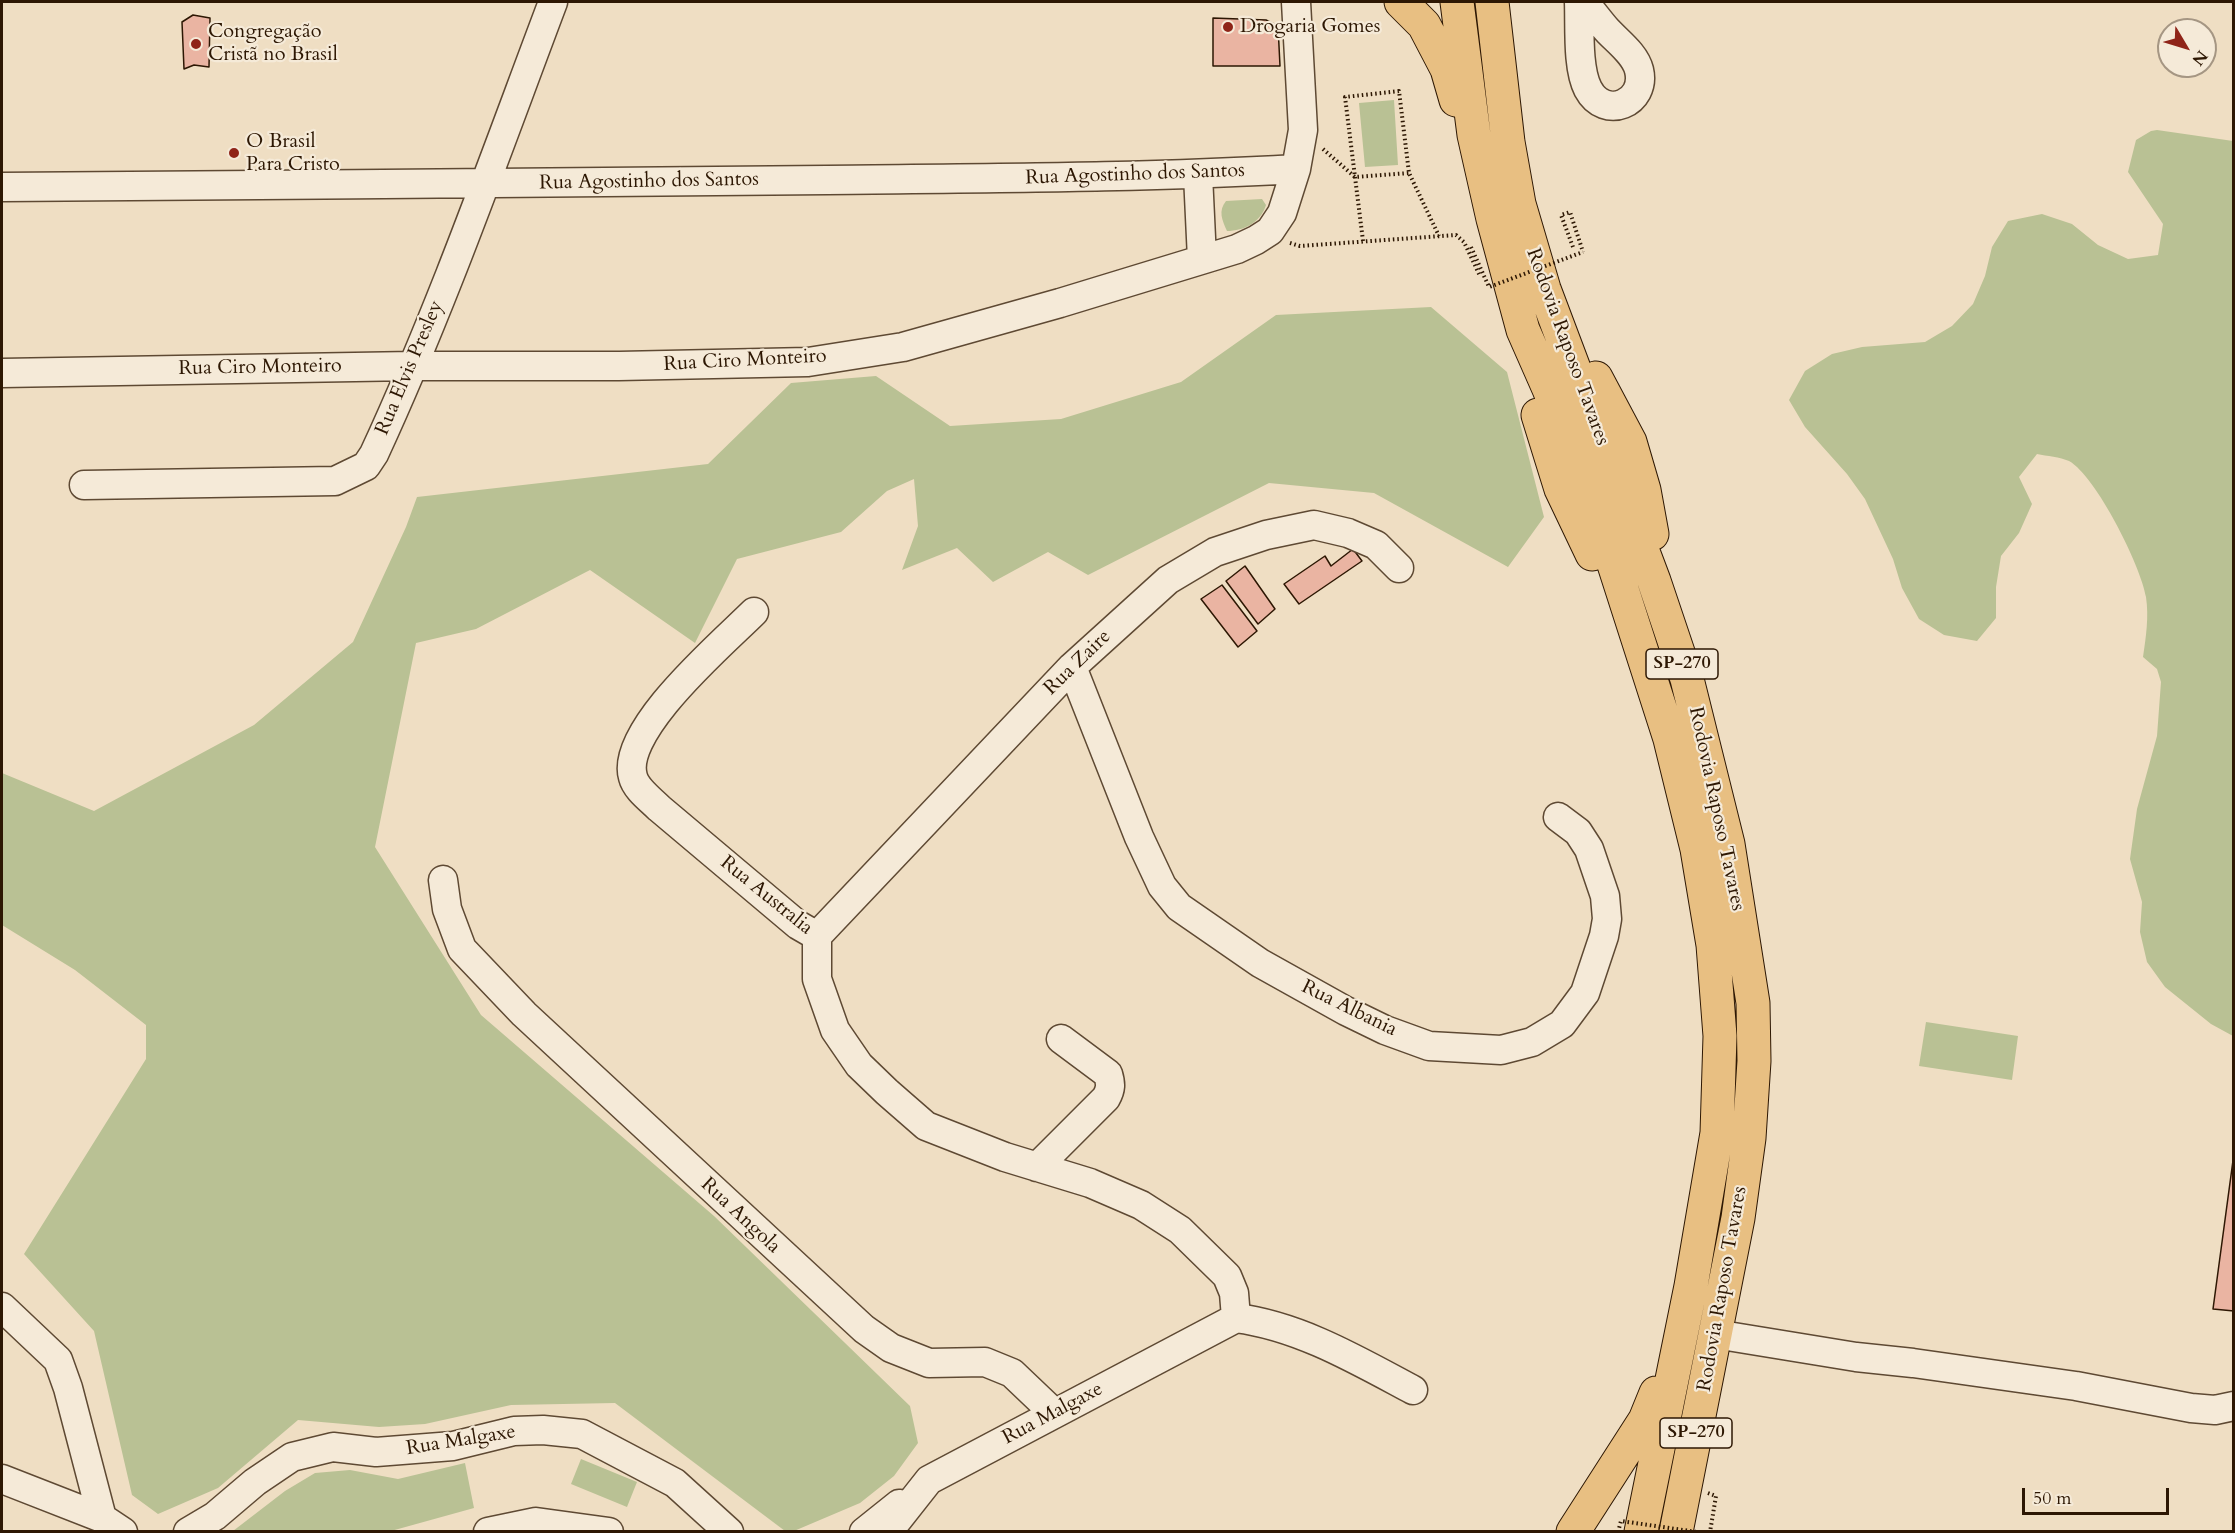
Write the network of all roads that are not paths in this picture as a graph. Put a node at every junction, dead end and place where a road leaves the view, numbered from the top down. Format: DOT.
graph roads {
  1 [pos="553,2"];
  2 [pos="1296,2"];
  3 [pos="1401,2"];
  4 [pos="1457,2"];
  5 [pos="1492,2"];
  6 [pos="1579,2"];
  7 [pos="1584,2"];
  8 [pos="1296,169"];
  9 [pos="1198,175"];
  10 [pos="485,184"];
  11 [pos="2,187"];
  12 [pos="1493,219"];
  13 [pos="1202,259"];
  14 [pos="412,366"];
  15 [pos="2,373"];
  16 [pos="84,485"];
  17 [pos="1399,568"];
  18 [pos="754,612"];
  19 [pos="1072,667"];
  20 [pos="1558,817"];
  21 [pos="443,880"];
  22 [pos="817,936"];
  23 [pos="1060,1039"];
  24 [pos="1037,1167"];
  25 [pos="1691,1286"];
  26 [pos="2,1307"];
  27 [pos="1236,1318"];
  28 [pos="1715,1334"];
  29 [pos="1413,1390"];
  30 [pos="2234,1406"];
  31 [pos="1054,1413"];
  32 [pos="2,1479"];
  33 [pos="929,1480"];
  34 [pos="112,1525"];
  35 [pos="188,1532"];
  36 [pos="488,1532"];
  37 [pos="609,1532"];
  38 [pos="729,1532"];
  39 [pos="864,1532"];
  40 [pos="888,1532"];
  41 [pos="1573,1532"];
  42 [pos="1641,1532"];
  43 [pos="1676,1532"];
  1 -- 10 [label="street, Rua Elvis Presley"];
  2 -- 8 [label="street, Rua Ciro Monteiro"];
  3 -- 12 [label="highway"];
  4 -- 12 [label="highway, Rodovia Raposo Tavares / SP-270"];
  5 -- 28 [label="highway, Rodovia Raposo Tavares / SP-270"];
  6 -- 7 [label="street"];
  8 -- 9 [label="street, Rua Agostinho dos Santos"];
  8 -- 13 [label="street, Rua Ciro Monteiro"];
  9 -- 10 [label="street, Rua Agostinho dos Santos"];
  9 -- 13 [label="street"];
  10 -- 11 [label="street, Rua Agostinho dos Santos"];
  10 -- 14 [label="street, Rua Elvis Presley"];
  12 -- 25 [label="highway, Rodovia Raposo Tavares / SP-270"];
  13 -- 14 [label="street, Rua Ciro Monteiro"];
  14 -- 15 [label="street, Rua Ciro Monteiro"];
  14 -- 16 [label="street, Rua Elvis Presley"];
  17 -- 19 [label="street, Rua Zaire"];
  18 -- 22 [label="street, Rua Australia"];
  19 -- 20 [label="street, Rua Albania"];
  19 -- 22 [label="street, Rua Zaire"];
  21 -- 31 [label="street, Rua Angola"];
  22 -- 24 [label="street, Rua Australia"];
  23 -- 24 [label="street"];
  24 -- 27 [label="street, Rua Australia"];
  25 -- 41 [label="highway"];
  25 -- 42 [label="highway, Rodovia Raposo Tavares / SP-270"];
  26 -- 34 [label="street"];
  27 -- 29 [label="street"];
  27 -- 31 [label="street, Rua Malgaxe"];
  28 -- 30 [label="street"];
  28 -- 43 [label="highway, Rodovia Raposo Tavares / SP-270"];
  31 -- 33 [label="street, Rua Malgaxe"];
  32 -- 34 [label="street"];
  33 -- 39 [label="street"];
  33 -- 40 [label="street, Rua Malgaxe"];
  35 -- 38 [label="street, Rua Malgaxe"];
  36 -- 37 [label="street"];
}
